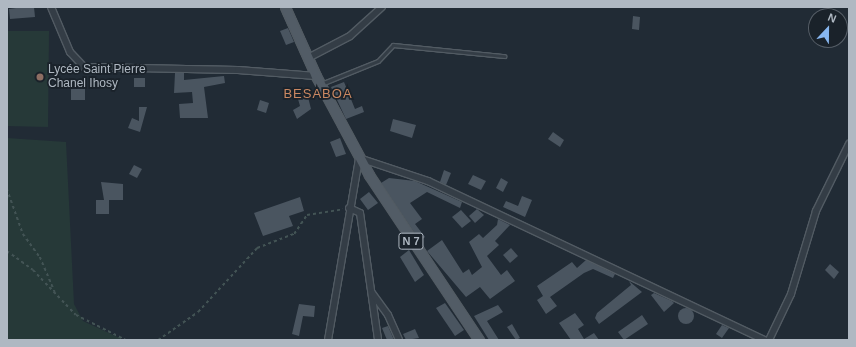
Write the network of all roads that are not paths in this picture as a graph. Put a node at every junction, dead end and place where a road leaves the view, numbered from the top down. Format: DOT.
graph roads {
  1 [pos="51,7"];
  2 [pos="285,7"];
  3 [pos="382,7"];
  4 [pos="504,56"];
  5 [pos="308,58"];
  6 [pos="319,80"];
  7 [pos="849,144"];
  8 [pos="359,158"];
  9 [pos="349,208"];
  10 [pos="372,292"];
  11 [pos="762,339"];
  12 [pos="328,340"];
  13 [pos="378,340"];
  14 [pos="399,340"];
  15 [pos="478,340"];
  16 [pos="769,340"];
  1 -- 6 [label="street"];
  2 -- 5 [label="main road, N 7"];
  3 -- 5 [label="street"];
  4 -- 6 [label="lane"];
  5 -- 6 [label="main road, N 7"];
  6 -- 8 [label="main road, N 7"];
  7 -- 16 [label="street"];
  8 -- 9 [label="street"];
  8 -- 11 [label="street"];
  8 -- 15 [label="main road, N 7"];
  9 -- 10 [label="street"];
  9 -- 12 [label="street"];
  10 -- 13 [label="street"];
  10 -- 14 [label="street"];
}
